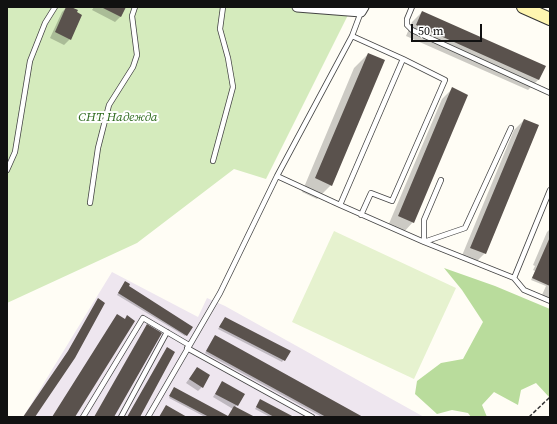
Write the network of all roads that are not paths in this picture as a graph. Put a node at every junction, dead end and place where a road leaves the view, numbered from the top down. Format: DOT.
graph roads {
  1 [pos="55,7"];
  2 [pos="135,7"];
  3 [pos="223,7"];
  4 [pos="297,7"];
  5 [pos="412,7"];
  6 [pos="523,7"];
  7 [pos="363,10"];
  8 [pos="550,19"];
  9 [pos="352,36"];
  10 [pos="402,59"];
  11 [pos="550,93"];
  12 [pos="511,128"];
  13 [pos="213,161"];
  14 [pos="7,170"];
  15 [pos="277,176"];
  16 [pos="442,180"];
  17 [pos="550,190"];
  18 [pos="90,203"];
  19 [pos="340,205"];
  20 [pos="361,215"];
  21 [pos="424,242"];
  22 [pos="514,278"];
  23 [pos="550,301"];
  24 [pos="167,332"];
  25 [pos="188,346"];
  26 [pos="83,417"];
  27 [pos="120,417"];
  28 [pos="148,417"];
  29 [pos="312,417"];
  1 -- 14 [label="lane"];
  2 -- 18 [label="lane"];
  3 -- 13 [label="lane"];
  4 -- 7 [label="street"];
  5 -- 11 [label="lane"];
  6 -- 8 [label="street"];
  7 -- 9 [label="lane"];
  9 -- 10 [label="lane"];
  9 -- 15 [label="lane"];
  10 -- 19 [label="lane"];
  10 -- 20 [label="lane"];
  12 -- 21 [label="lane"];
  15 -- 19 [label="lane"];
  15 -- 25 [label="lane"];
  16 -- 21 [label="lane"];
  17 -- 22 [label="lane"];
  19 -- 20 [label="lane"];
  20 -- 21 [label="lane"];
  21 -- 22 [label="lane"];
  22 -- 23 [label="lane"];
  24 -- 25 [label="lane"];
  24 -- 26 [label="lane"];
  24 -- 27 [label="lane"];
  25 -- 28 [label="lane"];
  25 -- 29 [label="lane"];
}
